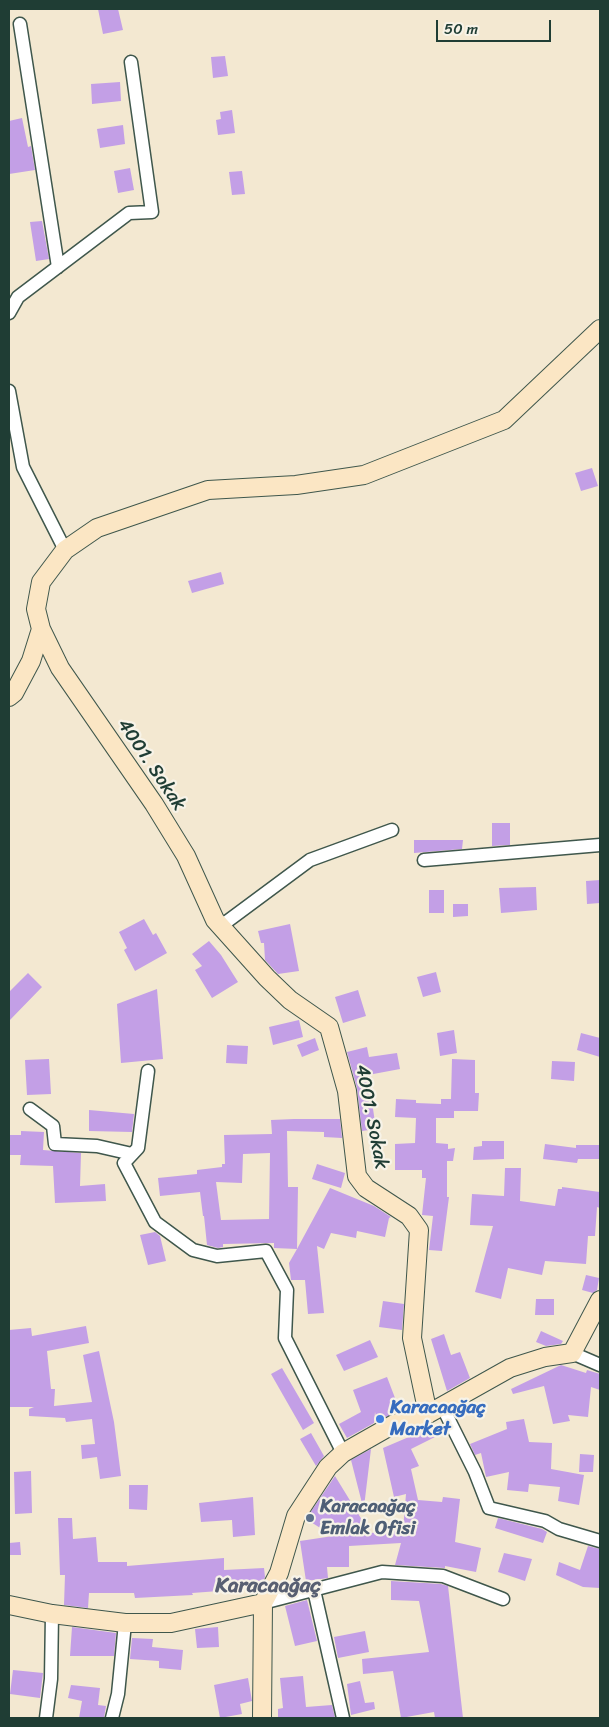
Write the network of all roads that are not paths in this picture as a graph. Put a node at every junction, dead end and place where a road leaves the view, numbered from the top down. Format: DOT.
graph roads {
  1 [pos="20,24"];
  2 [pos="131,62"];
  3 [pos="58,267"];
  4 [pos="9,313"];
  5 [pos="600,329"];
  6 [pos="9,391"];
  7 [pos="65,550"];
  8 [pos="41,629"];
  9 [pos="9,697"];
  10 [pos="392,830"];
  11 [pos="600,844"];
  12 [pos="424,860"];
  13 [pos="221,926"];
  14 [pos="148,1071"];
  15 [pos="30,1109"];
  16 [pos="132,1154"];
  17 [pos="600,1300"];
  18 [pos="572,1353"];
  19 [pos="600,1365"];
  20 [pos="435,1410"];
  21 [pos="343,1453"];
  22 [pos="600,1541"];
  23 [pos="314,1590"];
  24 [pos="502,1599"];
  25 [pos="263,1603"];
  26 [pos="9,1604"];
  27 [pos="52,1614"];
  28 [pos="125,1623"];
  29 [pos="46,1718"];
  30 [pos="112,1718"];
  31 [pos="262,1718"];
  32 [pos="343,1718"];
  1 -- 3 [label="street"];
  2 -- 3 [label="street"];
  3 -- 4 [label="street"];
  5 -- 7 [label="street"];
  6 -- 7 [label="street"];
  7 -- 8 [label="street"];
  8 -- 9 [label="street"];
  8 -- 13 [label="street, 4001. Sokak"];
  10 -- 13 [label="street"];
  11 -- 12 [label="street"];
  13 -- 20 [label="street, 4001. Sokak"];
  14 -- 16 [label="street"];
  15 -- 16 [label="street"];
  16 -- 21 [label="street"];
  17 -- 18 [label="street"];
  18 -- 19 [label="street"];
  18 -- 20 [label="street"];
  20 -- 21 [label="street"];
  20 -- 22 [label="street"];
  21 -- 25 [label="street"];
  23 -- 24 [label="street"];
  23 -- 25 [label="street"];
  23 -- 32 [label="street"];
  25 -- 28 [label="street"];
  25 -- 31 [label="street"];
  26 -- 27 [label="street"];
  27 -- 28 [label="street"];
  27 -- 29 [label="street"];
  28 -- 30 [label="street"];
}
